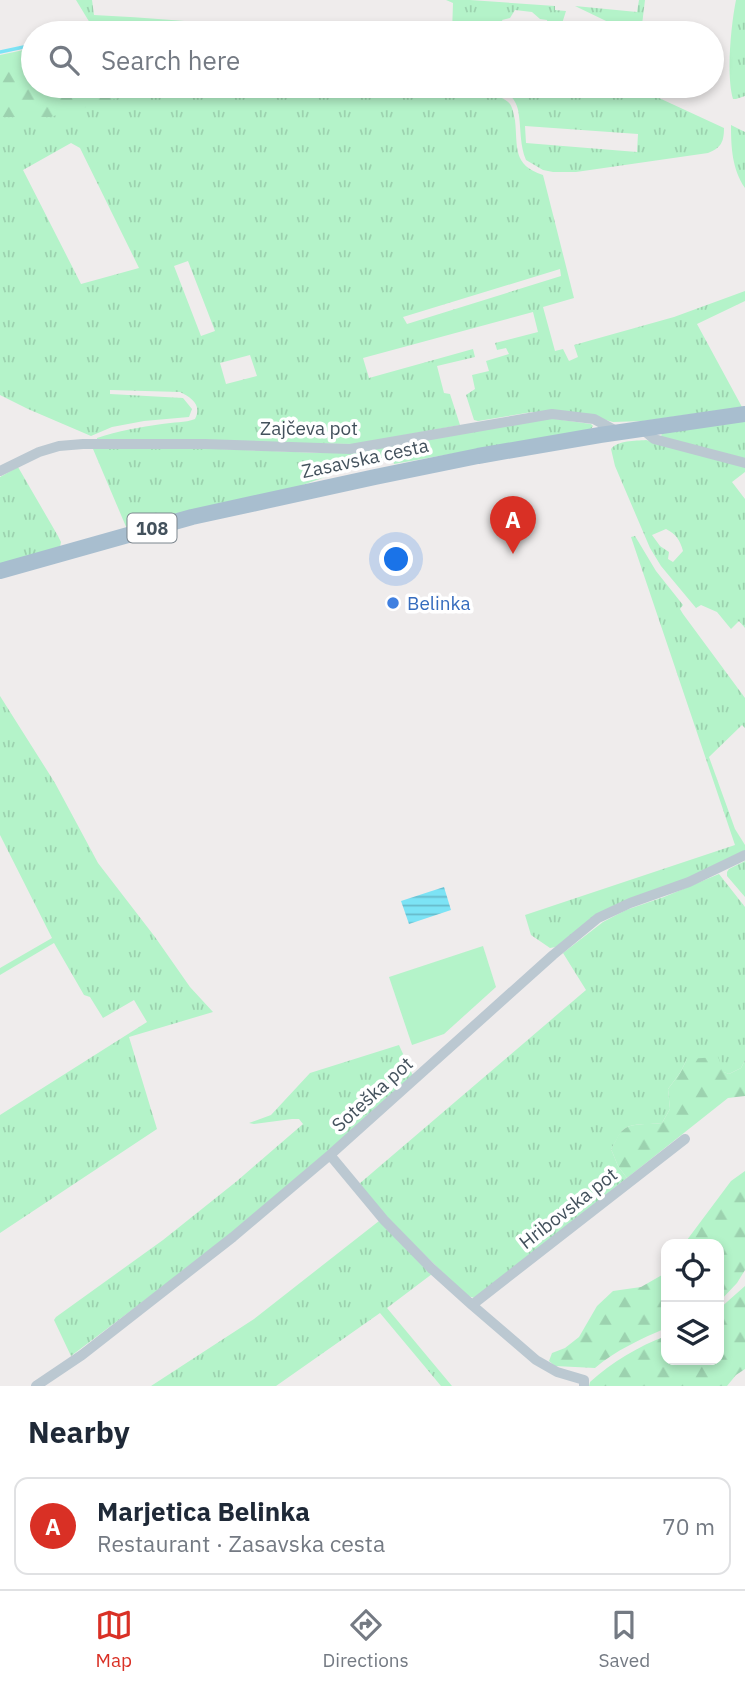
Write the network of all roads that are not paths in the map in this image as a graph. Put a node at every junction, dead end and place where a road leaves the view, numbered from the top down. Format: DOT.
graph roads {
  1 [pos="745,414"];
  2 [pos="642,429"];
  3 [pos="618,432"];
  4 [pos="745,463"];
  5 [pos="0,471"];
  6 [pos="0,571"];
  7 [pos="745,856"];
  8 [pos="685,1139"];
  9 [pos="330,1156"];
  10 [pos="472,1305"];
  11 [pos="36,1386"];
  12 [pos="584,1386"];
  1 -- 2 [label="main road, Zasavska cesta / 108"];
  2 -- 3 [label="main road, Zasavska cesta / 108"];
  2 -- 4 [label="street"];
  3 -- 5 [label="street, Zajčeva pot"];
  3 -- 6 [label="main road, Zasavska cesta / 108"];
  7 -- 9 [label="street, Soteška pot"];
  8 -- 10 [label="street, Hribovska pot"];
  9 -- 10 [label="street"];
  9 -- 11 [label="street, Soteška pot"];
  10 -- 12 [label="street"];
}
